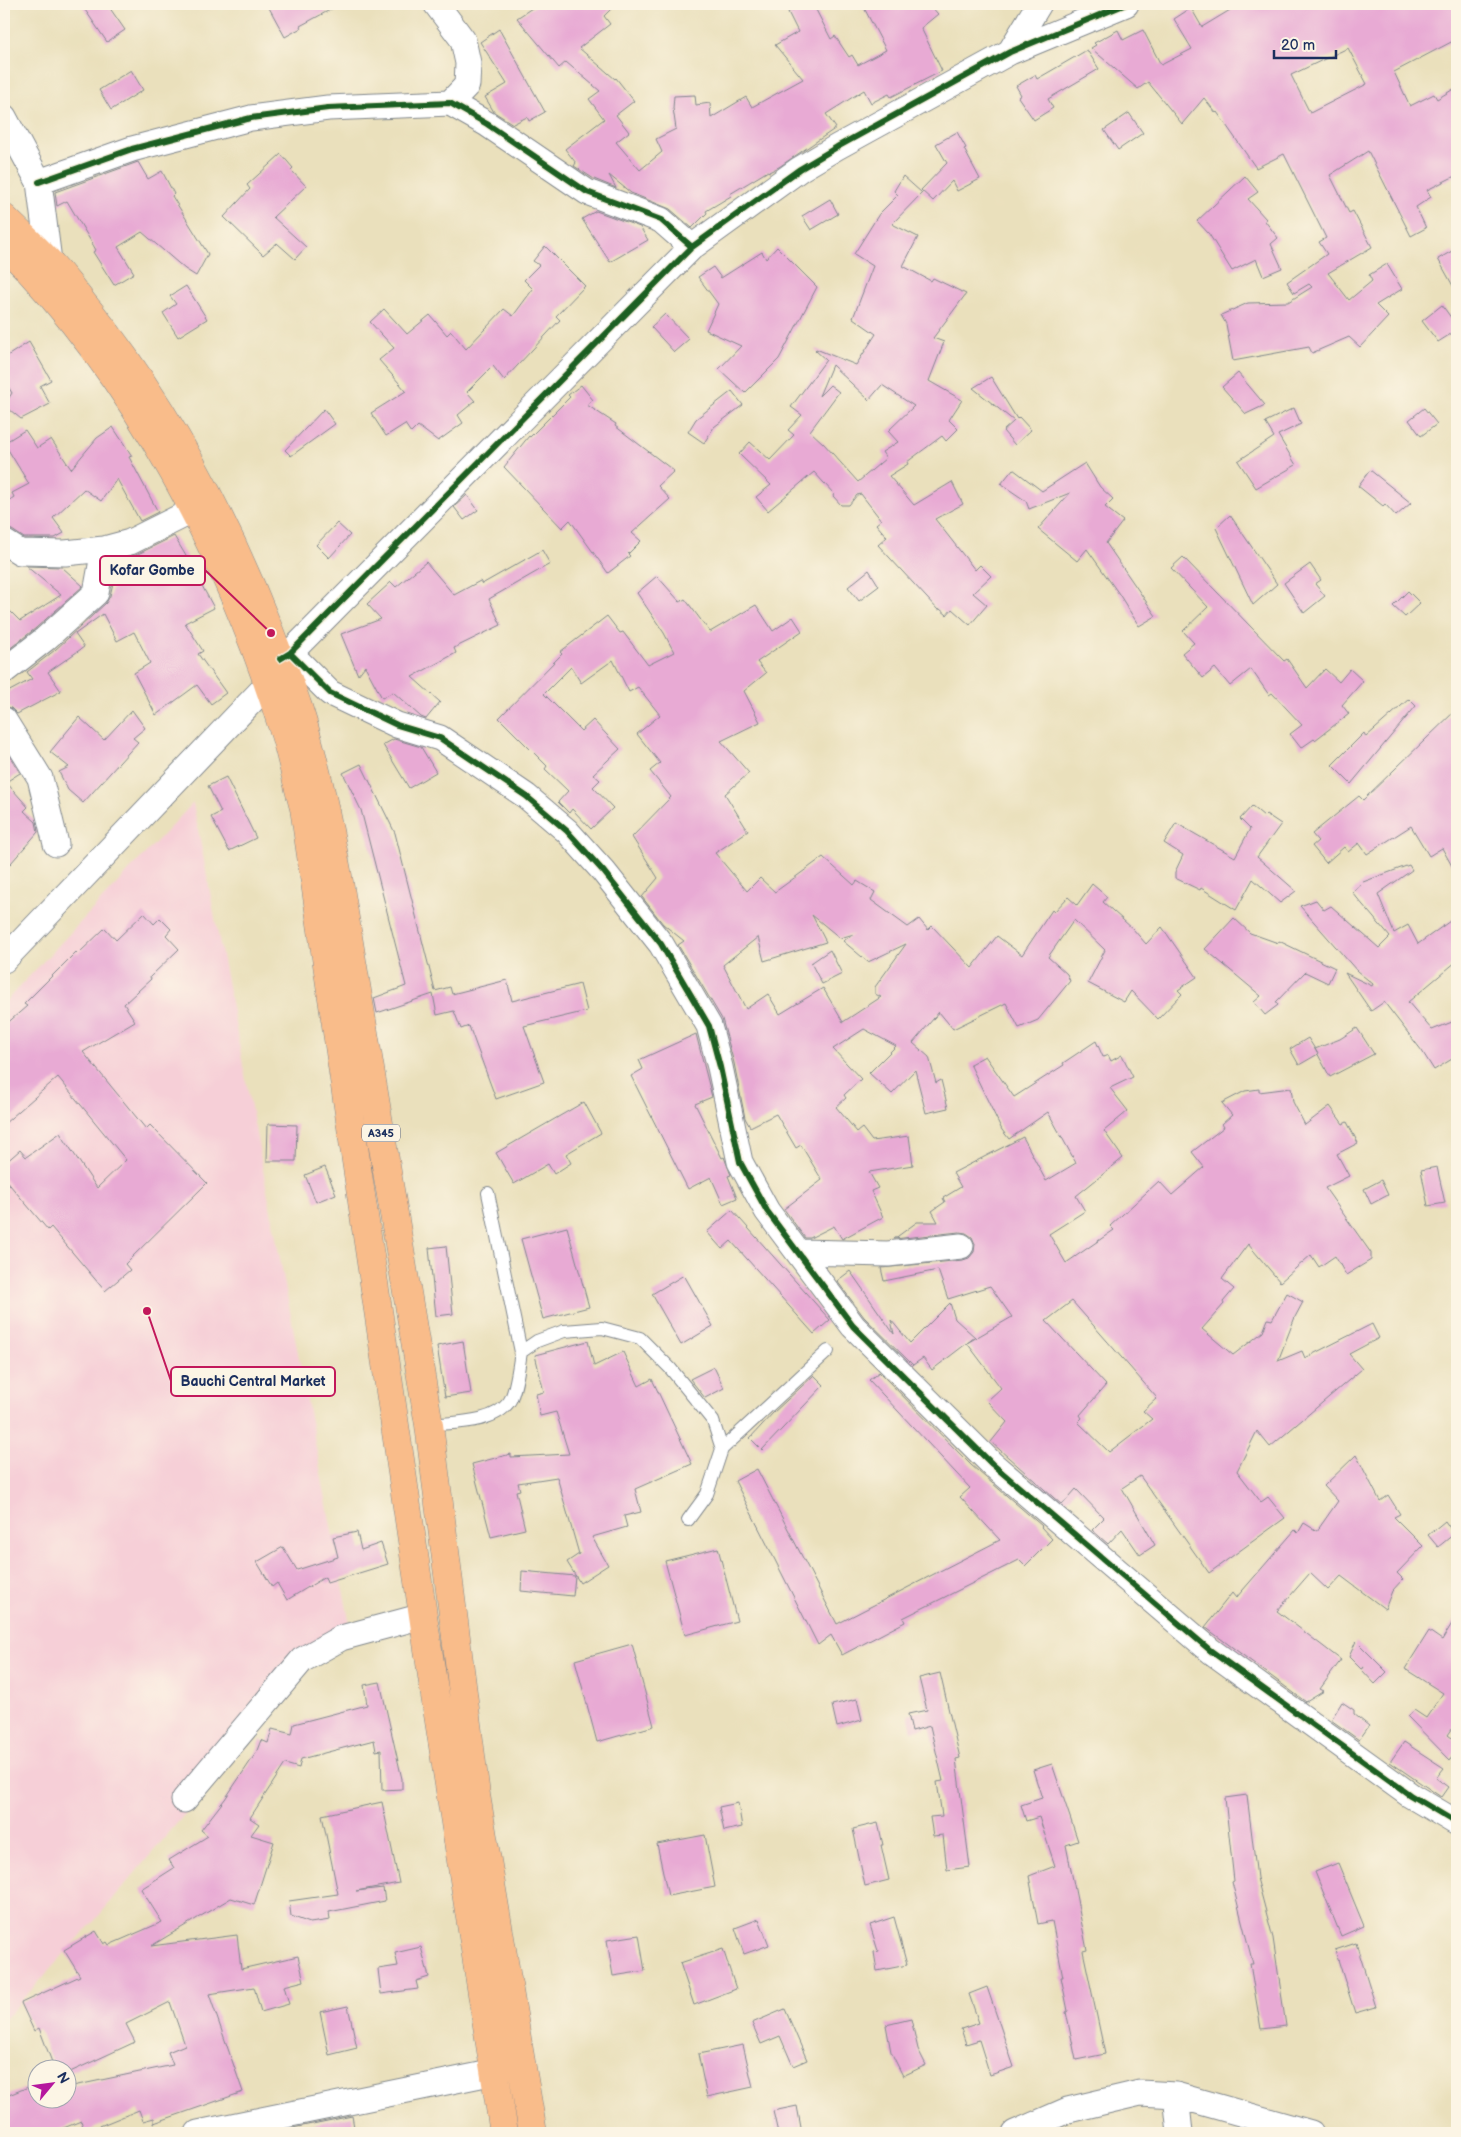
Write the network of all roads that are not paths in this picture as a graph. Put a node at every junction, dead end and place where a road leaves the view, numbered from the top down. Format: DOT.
graph roads {
  1 [pos="436,4"];
  2 [pos="1040,4"];
  3 [pos="1126,4"];
  4 [pos="1010,52"];
  5 [pos="450,103"];
  6 [pos="4,117"];
  7 [pos="39,182"];
  8 [pos="4,218"];
  9 [pos="4,244"];
  10 [pos="692,247"];
  11 [pos="49,261"];
  12 [pos="194,510"];
  13 [pos="4,542"];
  14 [pos="104,549"];
  15 [pos="285,656"];
  16 [pos="4,671"];
  17 [pos="268,684"];
  18 [pos="4,720"];
  19 [pos="56,844"];
  20 [pos="4,960"];
  21 [pos="488,1193"];
  22 [pos="961,1246"];
  23 [pos="799,1252"];
  24 [pos="828,1351"];
  25 [pos="521,1352"];
  26 [pos="429,1426"];
  27 [pos="722,1449"];
  28 [pos="688,1520"];
  29 [pos="423,1616"];
  30 [pos="184,1800"];
  31 [pos="1457,1822"];
  32 [pos="495,2072"];
  33 [pos="1176,2095"];
  34 [pos="198,2133"];
  35 [pos="504,2133"];
  36 [pos="533,2133"];
  37 [pos="1015,2133"];
  38 [pos="1180,2133"];
  39 [pos="1310,2133"];
  1 -- 5 [label="street"];
  2 -- 4 [label="street"];
  3 -- 4 [label="street"];
  4 -- 10 [label="street"];
  5 -- 7 [label="street"];
  5 -- 10 [label="street"];
  6 -- 7 [label="street"];
  7 -- 11 [label="street"];
  8 -- 11 [label="highway, A345"];
  9 -- 12 [label="highway, A345"];
  10 -- 15 [label="street"];
  11 -- 15 [label="highway, A345"];
  12 -- 14 [label="street"];
  12 -- 17 [label="highway, A345"];
  13 -- 14 [label="street"];
  14 -- 16 [label="street"];
  15 -- 23 [label="street"];
  15 -- 26 [label="highway, A345"];
  17 -- 20 [label="street"];
  17 -- 29 [label="highway, A345"];
  18 -- 19 [label="street"];
  21 -- 25 [label="lane"];
  22 -- 23 [label="street"];
  23 -- 31 [label="street"];
  24 -- 27 [label="lane"];
  25 -- 26 [label="lane"];
  25 -- 27 [label="lane"];
  26 -- 36 [label="highway, A345"];
  27 -- 28 [label="lane"];
  29 -- 30 [label="street"];
  29 -- 32 [label="highway, A345"];
  32 -- 34 [label="street"];
  32 -- 35 [label="highway, A345"];
  33 -- 37 [label="street"];
  33 -- 38 [label="street"];
  33 -- 39 [label="street"];
}
